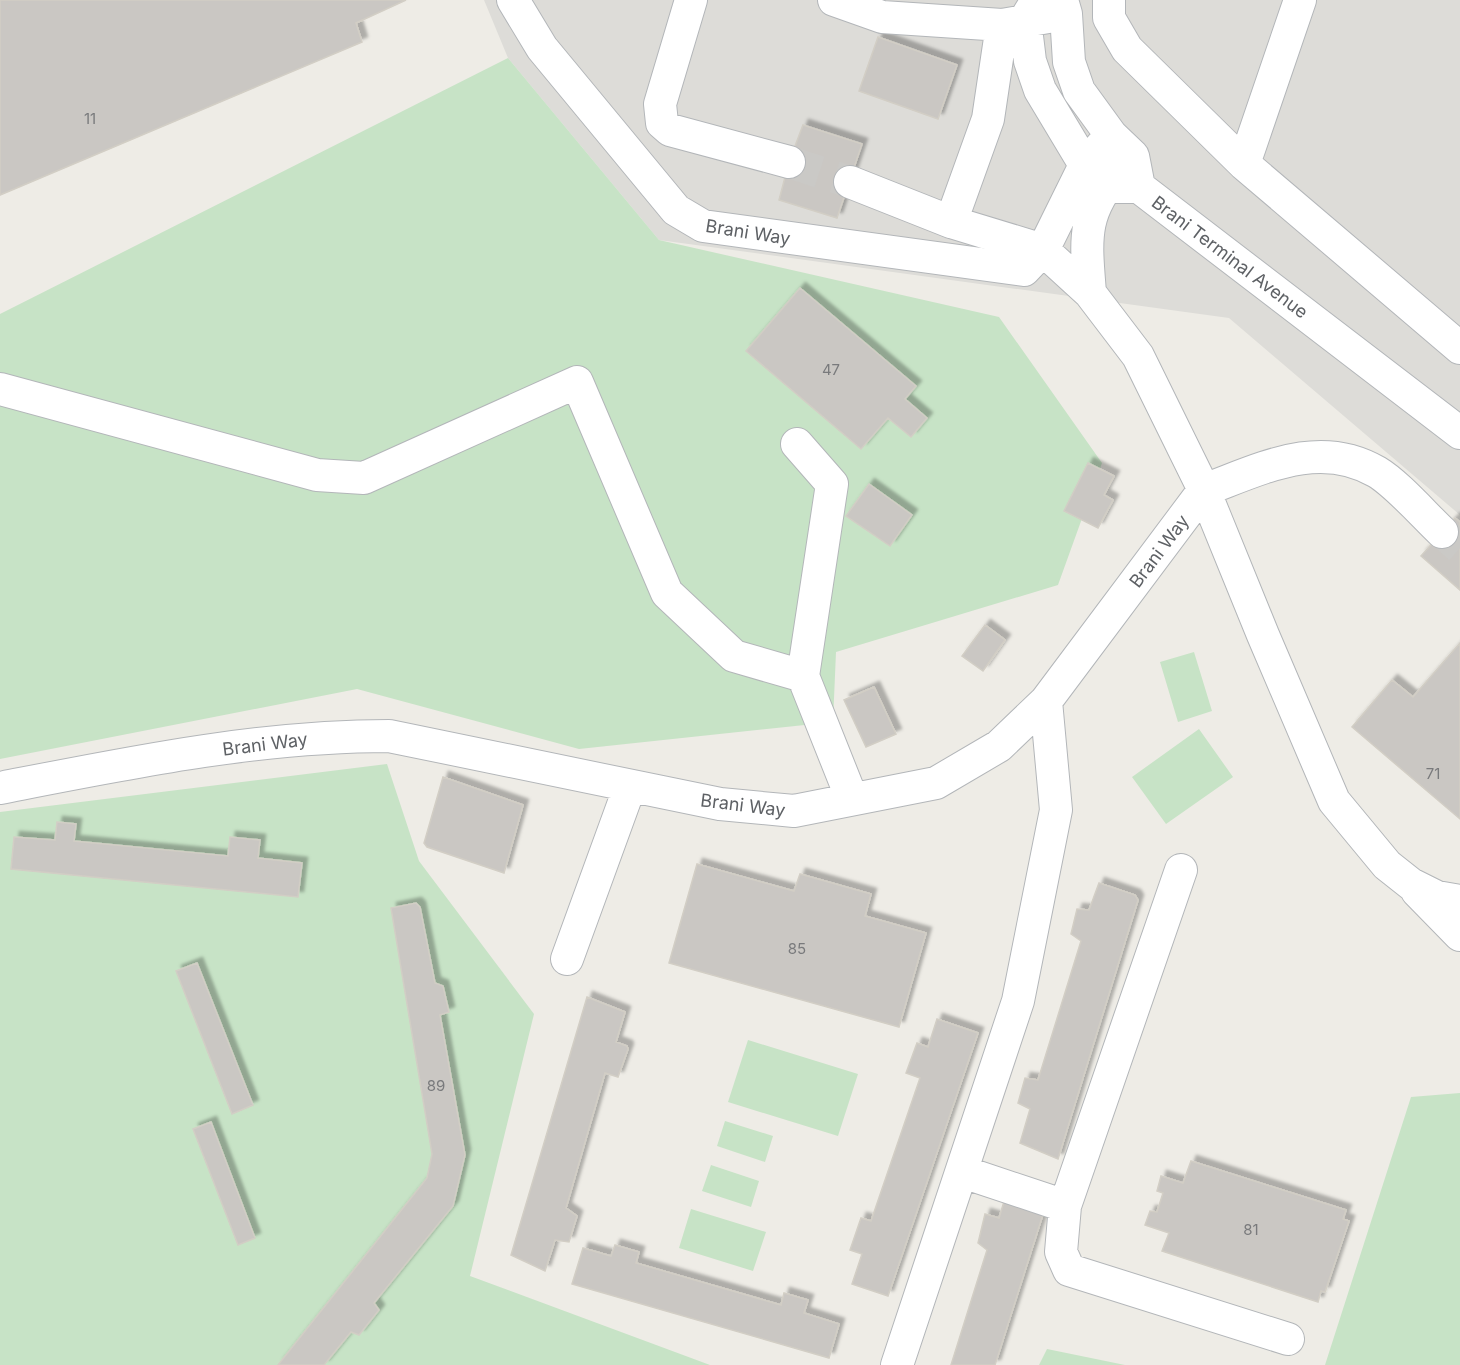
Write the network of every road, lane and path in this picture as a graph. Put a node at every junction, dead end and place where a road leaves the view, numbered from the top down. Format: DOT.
graph roads {
  1 [pos="513,0"];
  2 [pos="691,0"];
  3 [pos="834,0"];
  4 [pos="1108,0"];
  5 [pos="1300,0"];
  6 [pos="1064,7"];
  7 [pos="1021,15"];
  8 [pos="1111,135"];
  9 [pos="1132,156"];
  10 [pos="789,162"];
  11 [pos="1244,164"];
  12 [pos="1095,176"];
  13 [pos="850,182"];
  14 [pos="1139,187"];
  15 [pos="951,222"];
  16 [pos="1043,250"];
  17 [pos="1090,293"];
  18 [pos="1460,348"];
  19 [pos="0,389"];
  20 [pos="1460,433"];
  21 [pos="797,444"];
  22 [pos="1204,490"];
  23 [pos="1442,532"];
  24 [pos="803,676"];
  25 [pos="1046,701"];
  26 [pos="630,786"];
  27 [pos="0,788"];
  28 [pos="852,799"];
  29 [pos="1181,870"];
  30 [pos="1407,881"];
  31 [pos="1460,900"];
  32 [pos="1460,936"];
  33 [pos="567,959"];
  34 [pos="963,1172"];
  35 [pos="1065,1206"];
  36 [pos="1288,1339"];
  37 [pos="897,1365"];
  1 -- 16 [label="street, Brani Way"];
  2 -- 10 [label="street"];
  3 -- 7 [label="street"];
  4 -- 11 [label="street"];
  5 -- 11 [label="street"];
  6 -- 7 [label="street"];
  6 -- 8 [label="street"];
  7 -- 12 [label="street"];
  7 -- 15 [label="street"];
  8 -- 9 [label="street"];
  8 -- 12 [label="street"];
  9 -- 12 [label="street"];
  9 -- 14 [label="street"];
  11 -- 18 [label="street"];
  12 -- 14 [label="street, Brani Terminal Avenue"];
  12 -- 16 [label="street, Brani Way"];
  12 -- 17 [label="street"];
  13 -- 15 [label="street"];
  14 -- 20 [label="street, Brani Terminal Avenue"];
  15 -- 16 [label="street"];
  16 -- 17 [label="street"];
  17 -- 22 [label="street"];
  19 -- 24 [label="street"];
  21 -- 24 [label="street"];
  22 -- 23 [label="street"];
  22 -- 25 [label="street, Brani Way"];
  22 -- 30 [label="street"];
  24 -- 28 [label="street"];
  25 -- 28 [label="street, Brani Way"];
  25 -- 34 [label="street"];
  26 -- 27 [label="street, Brani Way"];
  26 -- 28 [label="street, Brani Way"];
  26 -- 33 [label="street"];
  29 -- 35 [label="street"];
  30 -- 31 [label="street"];
  30 -- 32 [label="street"];
  34 -- 35 [label="street"];
  34 -- 37 [label="street"];
  35 -- 36 [label="street"];
}
